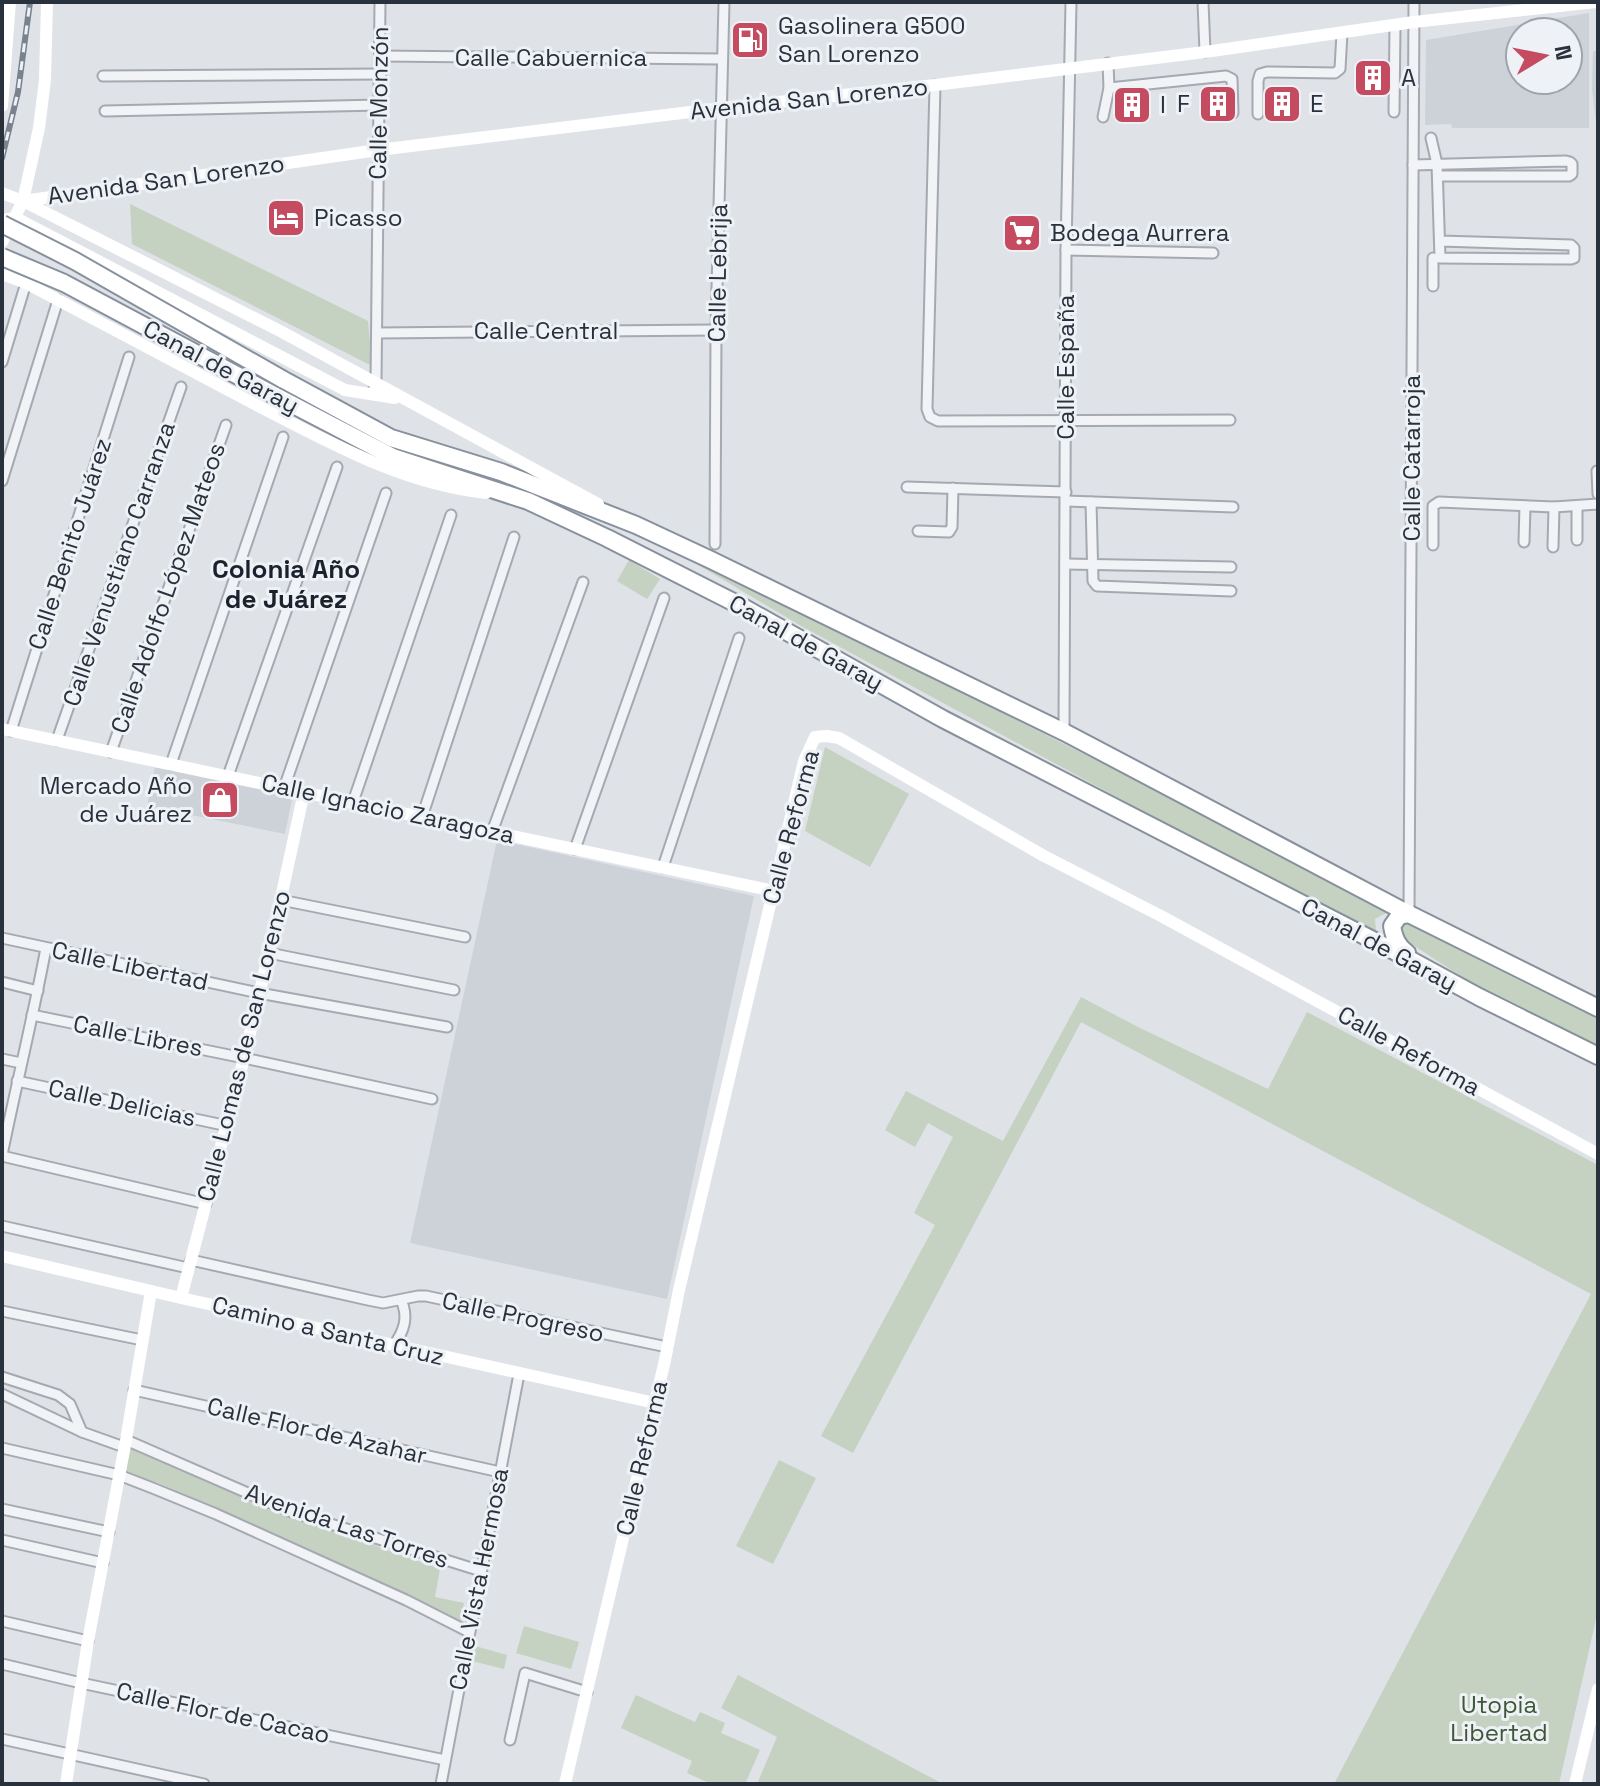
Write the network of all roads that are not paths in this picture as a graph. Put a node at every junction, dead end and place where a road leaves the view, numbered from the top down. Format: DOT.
graph roads {
  1 [pos="10,2"];
  2 [pos="47,2"];
  3 [pos="380,2"];
  4 [pos="724,2"];
  5 [pos="1071,2"];
  6 [pos="1203,2"];
  7 [pos="1414,2"];
  8 [pos="1596,2"];
  9 [pos="1414,22"];
  10 [pos="1395,26"];
  11 [pos="1342,33"];
  12 [pos="1205,52"];
  13 [pos="380,56"];
  14 [pos="722,59"];
  15 [pos="1108,63"];
  16 [pos="1069,68"];
  17 [pos="381,74"];
  18 [pos="103,76"];
  19 [pos="935,85"];
  20 [pos="1109,88"];
  21 [pos="380,105"];
  22 [pos="2,106"];
  23 [pos="723,108"];
  24 [pos="105,111"];
  25 [pos="1394,112"];
  26 [pos="1233,113"];
  27 [pos="1258,114"];
  28 [pos="1103,117"];
  29 [pos="1431,138"];
  30 [pos="378,150"];
  31 [pos="1437,164"];
  32 [pos="1413,165"];
  33 [pos="1438,176"];
  34 [pos="2,193"];
  35 [pos="23,201"];
  36 [pos="7,221"];
  37 [pos="1440,241"];
  38 [pos="2,242"];
  39 [pos="1066,250"];
  40 [pos="1213,253"];
  41 [pos="2,257"];
  42 [pos="1413,258"];
  43 [pos="1436,258"];
  44 [pos="97,260"];
  45 [pos="2,274"];
  46 [pos="26,283"];
  47 [pos="1433,286"];
  48 [pos="63,303"];
  49 [pos="716,330"];
  50 [pos="377,333"];
  51 [pos="129,357"];
  52 [pos="2,362"];
  53 [pos="181,387"];
  54 [pos="374,389"];
  55 [pos="1066,420"];
  56 [pos="1230,420"];
  57 [pos="226,425"];
  58 [pos="283,437"];
  59 [pos="337,467"];
  60 [pos="1597,471"];
  61 [pos="2,481"];
  62 [pos="907,487"];
  63 [pos="953,488"];
  64 [pos="386,493"];
  65 [pos="1598,494"];
  66 [pos="513,496"];
  67 [pos="1066,497"];
  68 [pos="1091,502"];
  69 [pos="1598,504"];
  70 [pos="1525,506"];
  71 [pos="1577,506"];
  72 [pos="1233,507"];
  73 [pos="1554,507"];
  74 [pos="451,515"];
  75 [pos="636,525"];
  76 [pos="918,531"];
  77 [pos="514,537"];
  78 [pos="1577,540"];
  79 [pos="1524,542"];
  80 [pos="715,544"];
  81 [pos="1433,545"];
  82 [pos="1553,547"];
  83 [pos="1092,563"];
  84 [pos="1065,564"];
  85 [pos="1231,567"];
  86 [pos="583,582"];
  87 [pos="1231,591"];
  88 [pos="664,598"];
  89 [pos="739,638"];
  90 [pos="6,730"];
  91 [pos="1064,732"];
  92 [pos="57,740"];
  93 [pos="111,752"];
  94 [pos="171,764"];
  95 [pos="228,776"];
  96 [pos="284,788"];
  97 [pos="304,792"];
  98 [pos="353,802"];
  99 [pos="422,817"];
  100 [pos="492,832"];
  101 [pos="575,849"];
  102 [pos="663,867"];
  103 [pos="774,891"];
  104 [pos="281,900"];
  105 [pos="1409,914"];
  106 [pos="465,937"];
  107 [pos="2,938"];
  108 [pos="46,948"];
  109 [pos="269,953"];
  110 [pos="1436,973"];
  111 [pos="2,982"];
  112 [pos="454,990"];
  113 [pos="38,991"];
  114 [pos="259,993"];
  115 [pos="1598,1008"];
  116 [pos="32,1015"];
  117 [pos="447,1027"];
  118 [pos="1598,1056"];
  119 [pos="244,1058"];
  120 [pos="2,1059"];
  121 [pos="21,1063"];
  122 [pos="17,1081"];
  123 [pos="432,1099"];
  124 [pos="228,1126"];
  125 [pos="1598,1154"];
  126 [pos="2,1155"];
  127 [pos="206,1204"];
  128 [pos="2,1226"];
  129 [pos="2,1256"];
  130 [pos="190,1264"];
  131 [pos="151,1291"];
  132 [pos="181,1298"];
  133 [pos="401,1300"];
  134 [pos="2,1311"];
  135 [pos="142,1340"];
  136 [pos="394,1345"];
  137 [pos="667,1347"];
  138 [pos="519,1374"];
  139 [pos="2,1377"];
  140 [pos="134,1390"];
  141 [pos="2,1394"];
  142 [pos="655,1403"];
  143 [pos="82,1432"];
  144 [pos="125,1444"];
  145 [pos="2,1448"];
  146 [pos="500,1472"];
  147 [pos="119,1475"];
  148 [pos="2,1509"];
  149 [pos="109,1532"];
  150 [pos="2,1540"];
  151 [pos="103,1563"];
  152 [pos="481,1571"];
  153 [pos="2,1621"];
  154 [pos="469,1632"];
  155 [pos="88,1641"];
  156 [pos="2,1664"];
  157 [pos="81,1683"];
  158 [pos="1598,1689"];
  159 [pos="587,1692"];
  160 [pos="2,1739"];
  161 [pos="510,1740"];
  162 [pos="70,1755"];
  163 [pos="445,1760"];
  164 [pos="66,1784"];
  165 [pos="204,1784"];
  166 [pos="441,1784"];
  167 [pos="565,1784"];
  168 [pos="1575,1784"];
  1 -- 22 [label="street"];
  2 -- 35 [label="street"];
  3 -- 13 [label="street, Calle Monzón"];
  4 -- 14 [label="street, Calle Lebrija"];
  5 -- 16 [label="street, Calle España"];
  6 -- 12 [label="street"];
  7 -- 9 [label="street, Calle Catarroja"];
  8 -- 9 [label="street, Avenida San Lorenzo"];
  9 -- 10 [label="street, Avenida San Lorenzo"];
  9 -- 32 [label="street, Calle Catarroja"];
  10 -- 11 [label="street, Avenida San Lorenzo"];
  10 -- 25 [label="street"];
  11 -- 12 [label="street, Avenida San Lorenzo"];
  11 -- 27 [label="street"];
  12 -- 15 [label="street, Avenida San Lorenzo"];
  13 -- 14 [label="street, Calle Cabuernica"];
  13 -- 17 [label="street, Calle Monzón"];
  14 -- 23 [label="street, Calle Lebrija"];
  15 -- 16 [label="street, Avenida San Lorenzo"];
  15 -- 20 [label="street"];
  16 -- 19 [label="street, Avenida San Lorenzo"];
  16 -- 39 [label="street, Calle España"];
  17 -- 18 [label="street"];
  17 -- 21 [label="street, Calle Monzón"];
  19 -- 23 [label="street, Avenida San Lorenzo"];
  19 -- 55 [label="street"];
  20 -- 26 [label="street"];
  20 -- 28 [label="street"];
  21 -- 24 [label="street"];
  21 -- 30 [label="street, Calle Monzón"];
  23 -- 30 [label="street, Avenida San Lorenzo"];
  23 -- 49 [label="street, Calle Lebrija"];
  29 -- 31 [label="street"];
  30 -- 35 [label="street, Avenida San Lorenzo"];
  30 -- 50 [label="street, Calle Monzón"];
  31 -- 32 [label="street"];
  31 -- 33 [label="street"];
  31 -- 33 [label="street"];
  32 -- 42 [label="street, Calle Catarroja"];
  33 -- 37 [label="street"];
  34 -- 35 [label="street, Canal de Garay"];
  35 -- 36 [label="street"];
  35 -- 54 [label="street, Canal de Garay"];
  36 -- 38 [label="street"];
  36 -- 44 [label="street"];
  36 -- 75 [label="highway, Canal de Garay, bridge"];
  37 -- 43 [label="street"];
  37 -- 43 [label="street"];
  39 -- 40 [label="street"];
  39 -- 55 [label="street, Calle España"];
  41 -- 66 [label="highway, Canal de Garay, bridge"];
  42 -- 43 [label="street"];
  42 -- 105 [label="street, Calle Catarroja"];
  43 -- 47 [label="street"];
  44 -- 48 [label="street"];
  44 -- 54 [label="street"];
  45 -- 46 [label="street"];
  46 -- 48 [label="street"];
  46 -- 52 [label="street"];
  48 -- 61 [label="street"];
  48 -- 66 [label="street"];
  49 -- 50 [label="street, Calle Central"];
  49 -- 80 [label="street, Calle Lebrija"];
  50 -- 54 [label="street, Calle Monzón"];
  51 -- 90 [label="street, Calle Benito Juárez"];
  53 -- 92 [label="street, Calle Venustiano Carranza"];
  54 -- 75 [label="street, Canal de Garay"];
  55 -- 56 [label="street"];
  55 -- 67 [label="street, Calle España"];
  57 -- 93 [label="street, Calle Adolfo López Mateos"];
  58 -- 94 [label="street"];
  59 -- 95 [label="street"];
  60 -- 65 [label="street"];
  62 -- 63 [label="street"];
  63 -- 67 [label="street"];
  63 -- 76 [label="street"];
  64 -- 96 [label="street"];
  66 -- 110 [label="highway, Canal de Garay"];
  67 -- 68 [label="street"];
  67 -- 84 [label="street, Calle España"];
  68 -- 72 [label="street"];
  68 -- 83 [label="street"];
  69 -- 71 [label="street"];
  70 -- 73 [label="street"];
  70 -- 79 [label="street"];
  70 -- 81 [label="street"];
  71 -- 73 [label="street"];
  71 -- 78 [label="street"];
  73 -- 82 [label="street"];
  74 -- 98 [label="street"];
  75 -- 91 [label="highway, Canal de Garay"];
  77 -- 99 [label="street"];
  83 -- 84 [label="street"];
  83 -- 85 [label="street"];
  83 -- 87 [label="street"];
  84 -- 91 [label="street, Calle España"];
  86 -- 100 [label="street"];
  88 -- 101 [label="street"];
  89 -- 102 [label="street"];
  90 -- 92 [label="street, Calle Ignacio Zaragoza"];
  91 -- 105 [label="highway, Canal de Garay"];
  92 -- 93 [label="street, Calle Ignacio Zaragoza"];
  93 -- 94 [label="street, Calle Ignacio Zaragoza"];
  94 -- 95 [label="street, Calle Ignacio Zaragoza"];
  95 -- 96 [label="street, Calle Ignacio Zaragoza"];
  96 -- 97 [label="street, Calle Ignacio Zaragoza"];
  97 -- 98 [label="street, Calle Ignacio Zaragoza"];
  97 -- 104 [label="street, Calle Lomas de San Lorenzo"];
  98 -- 99 [label="street, Calle Ignacio Zaragoza"];
  99 -- 100 [label="street, Calle Ignacio Zaragoza"];
  100 -- 101 [label="street, Calle Ignacio Zaragoza"];
  101 -- 102 [label="street, Calle Ignacio Zaragoza"];
  102 -- 103 [label="street, Calle Ignacio Zaragoza"];
  103 -- 125 [label="street, Calle Reforma"];
  103 -- 137 [label="street, Calle Reforma"];
  104 -- 106 [label="street"];
  104 -- 109 [label="street, Calle Lomas de San Lorenzo"];
  105 -- 110 [label="highway"];
  105 -- 115 [label="highway, Canal de Garay"];
  107 -- 108 [label="street, Calle Libertad"];
  108 -- 113 [label="street"];
  108 -- 114 [label="street, Calle Libertad"];
  109 -- 112 [label="street"];
  109 -- 114 [label="street, Calle Lomas de San Lorenzo"];
  110 -- 118 [label="highway, Canal de Garay"];
  111 -- 113 [label="street"];
  113 -- 116 [label="street"];
  114 -- 117 [label="street, Calle Libertad"];
  114 -- 119 [label="street, Calle Lomas de San Lorenzo"];
  116 -- 119 [label="street, Calle Libres"];
  116 -- 121 [label="street"];
  119 -- 123 [label="street, Calle Libres"];
  119 -- 124 [label="street, Calle Lomas de San Lorenzo"];
  120 -- 121 [label="street, Calle Delicias"];
  121 -- 122 [label="street"];
  122 -- 124 [label="street, Calle Delicias"];
  122 -- 126 [label="street"];
  124 -- 127 [label="street, Calle Lomas de San Lorenzo"];
  126 -- 127 [label="street"];
  127 -- 130 [label="street, Calle Lomas de San Lorenzo"];
  128 -- 130 [label="street, Calle Progreso"];
  129 -- 131 [label="street, Camino a Santa Cruz"];
  130 -- 132 [label="street, Calle Lomas de San Lorenzo"];
  130 -- 133 [label="street, Calle Progreso"];
  131 -- 132 [label="street, Camino a Santa Cruz"];
  131 -- 135 [label="street"];
  132 -- 136 [label="street, Camino a Santa Cruz"];
  133 -- 136 [label="street"];
  133 -- 137 [label="street, Calle Progreso"];
  134 -- 135 [label="street"];
  135 -- 140 [label="street"];
  136 -- 138 [label="street, Camino a Santa Cruz"];
  137 -- 142 [label="street, Calle Reforma"];
  138 -- 142 [label="street, Camino a Santa Cruz"];
  138 -- 146 [label="street, Calle Vista Hermosa"];
  139 -- 143 [label="street"];
  140 -- 144 [label="street"];
  140 -- 146 [label="street, Calle Flor de Azahar"];
  141 -- 143 [label="street, Avenida Las Torres"];
  142 -- 159 [label="street, Calle Reforma"];
  143 -- 144 [label="street, Avenida Las Torres"];
  144 -- 147 [label="street"];
  144 -- 152 [label="street, Avenida Las Torres"];
  145 -- 147 [label="street, Avenida Las Torres"];
  146 -- 152 [label="street, Calle Vista Hermosa"];
  147 -- 149 [label="street"];
  147 -- 154 [label="street, Avenida Las Torres"];
  148 -- 149 [label="street"];
  149 -- 151 [label="street"];
  150 -- 151 [label="street"];
  151 -- 155 [label="street"];
  152 -- 154 [label="street, Calle Vista Hermosa"];
  153 -- 155 [label="street"];
  154 -- 163 [label="street, Calle Vista Hermosa"];
  155 -- 157 [label="street"];
  156 -- 157 [label="street, Calle Flor de Cacao"];
  157 -- 162 [label="street"];
  157 -- 163 [label="street, Calle Flor de Cacao"];
  158 -- 168 [label="street"];
  159 -- 161 [label="street"];
  159 -- 167 [label="street, Calle Reforma"];
  160 -- 162 [label="street"];
  162 -- 164 [label="street"];
  162 -- 165 [label="street"];
  163 -- 166 [label="street, Calle Vista Hermosa"];
}
